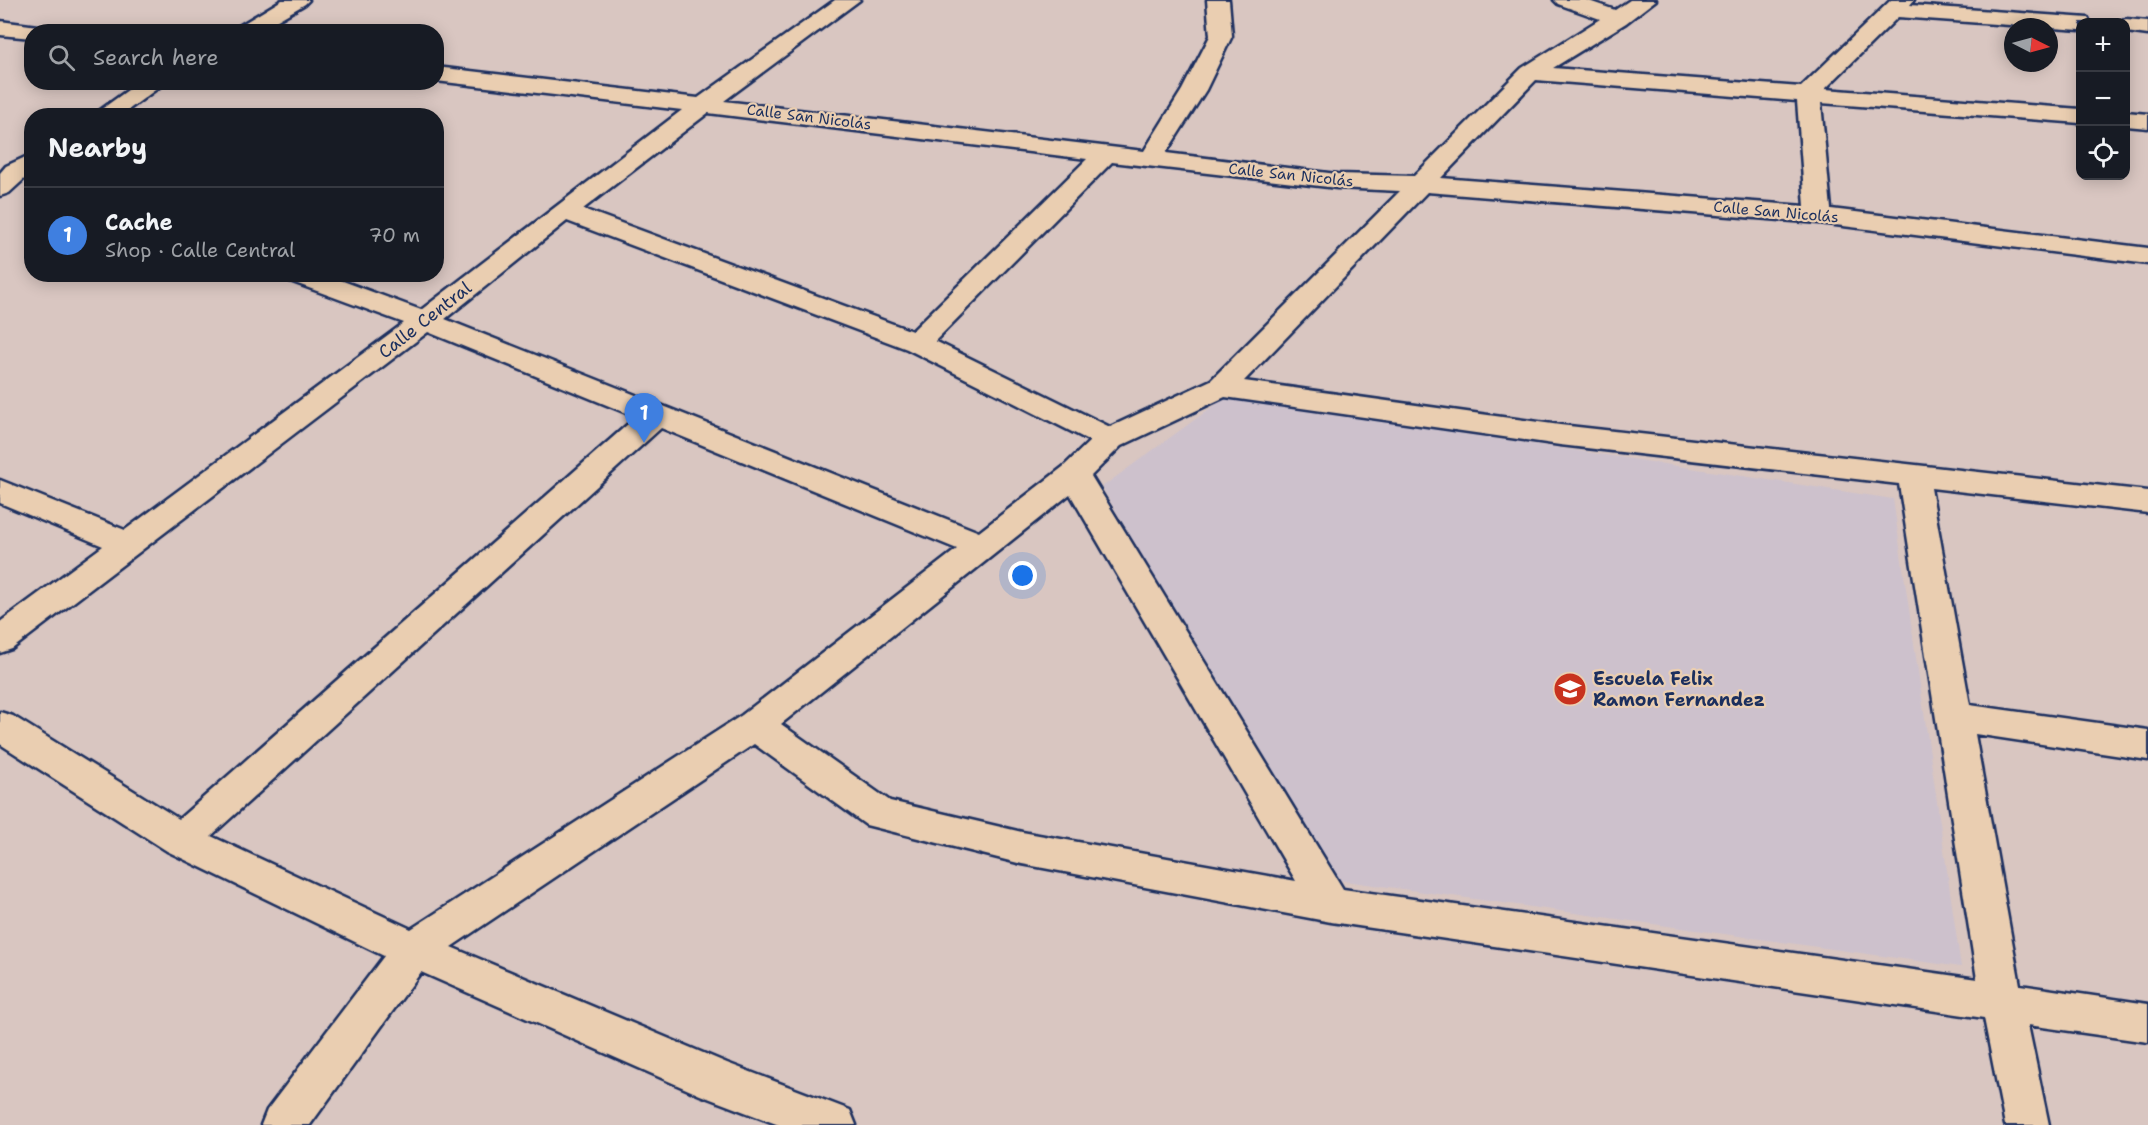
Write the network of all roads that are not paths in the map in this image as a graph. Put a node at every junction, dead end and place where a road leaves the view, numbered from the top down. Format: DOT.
graph roads {
  1 [pos="298,0"];
  2 [pos="849,0"];
  3 [pos="1218,0"];
  4 [pos="1565,0"];
  5 [pos="1645,0"];
  6 [pos="1899,5"];
  7 [pos="1618,18"];
  8 [pos="2076,23"];
  9 [pos="254,24"];
  10 [pos="2130,26"];
  11 [pos="0,28"];
  12 [pos="2148,28"];
  13 [pos="24,31"];
  14 [pos="1530,73"];
  15 [pos="444,75"];
  16 [pos="143,90"];
  17 [pos="1808,93"];
  18 [pos="705,104"];
  19 [pos="115,108"];
  20 [pos="2076,116"];
  21 [pos="2130,119"];
  22 [pos="2148,121"];
  23 [pos="1105,155"];
  24 [pos="1150,160"];
  25 [pos="1420,184"];
  26 [pos="564,211"];
  27 [pos="1819,215"];
  28 [pos="2148,256"];
  29 [pos="319,282"];
  30 [pos="425,321"];
  31 [pos="917,343"];
  32 [pos="1221,387"];
  33 [pos="656,416"];
  34 [pos="1110,439"];
  35 [pos="1074,474"];
  36 [pos="1913,476"];
  37 [pos="0,491"];
  38 [pos="2148,502"];
  39 [pos="129,544"];
  40 [pos="982,546"];
  41 [pos="0,640"];
  42 [pos="1953,717"];
  43 [pos="755,725"];
  44 [pos="0,726"];
  45 [pos="2148,745"];
  46 [pos="181,840"];
  47 [pos="1331,905"];
  48 [pos="413,950"];
  49 [pos="2002,1000"];
  50 [pos="2148,1023"];
  51 [pos="283,1125"];
  52 [pos="834,1125"];
  53 [pos="2027,1125"];
  1 -- 9 [label="street"];
  2 -- 18 [label="street, Calle Central"];
  3 -- 24 [label="street"];
  4 -- 7 [label="street"];
  5 -- 7 [label="street"];
  6 -- 8 [label="street"];
  6 -- 17 [label="street"];
  7 -- 14 [label="street"];
  10 -- 12 [label="street"];
  11 -- 13 [label="street"];
  14 -- 17 [label="street"];
  14 -- 25 [label="street"];
  15 -- 18 [label="street, Calle San Nicolás"];
  16 -- 19 [label="street"];
  17 -- 20 [label="street"];
  17 -- 27 [label="street"];
  18 -- 23 [label="street, Calle San Nicolás"];
  18 -- 26 [label="street, Calle Central"];
  21 -- 22 [label="street"];
  23 -- 24 [label="street, Calle San Nicolás"];
  23 -- 31 [label="street"];
  24 -- 25 [label="street, Calle San Nicolás"];
  25 -- 27 [label="street, Calle San Nicolás"];
  25 -- 32 [label="street"];
  26 -- 30 [label="street, Calle Central"];
  26 -- 31 [label="street"];
  27 -- 28 [label="street, Calle San Nicolás"];
  29 -- 30 [label="street"];
  30 -- 33 [label="street"];
  30 -- 39 [label="street, Calle Central"];
  31 -- 34 [label="street"];
  32 -- 34 [label="street"];
  32 -- 36 [label="street"];
  33 -- 40 [label="street"];
  33 -- 46 [label="street"];
  34 -- 35 [label="street"];
  35 -- 40 [label="street"];
  35 -- 47 [label="street"];
  36 -- 38 [label="street"];
  36 -- 42 [label="street"];
  37 -- 39 [label="street"];
  39 -- 41 [label="street, Calle Central"];
  40 -- 43 [label="street"];
  42 -- 45 [label="street"];
  42 -- 49 [label="street"];
  43 -- 47 [label="street"];
  43 -- 48 [label="street"];
  44 -- 46 [label="street"];
  46 -- 48 [label="street"];
  47 -- 49 [label="street"];
  48 -- 51 [label="street"];
  48 -- 52 [label="street"];
  49 -- 50 [label="street"];
  49 -- 53 [label="street"];
}
